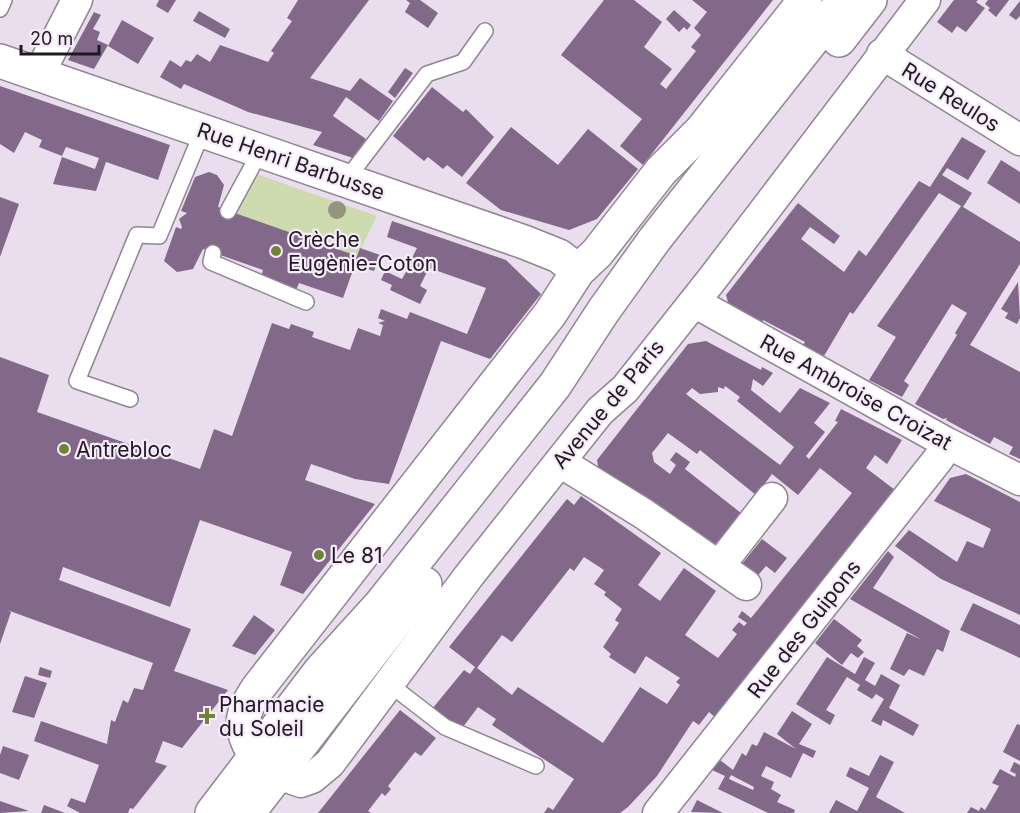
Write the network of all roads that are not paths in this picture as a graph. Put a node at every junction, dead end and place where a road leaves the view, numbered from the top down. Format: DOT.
graph roads {
  1 [pos="4,0"];
  2 [pos="77,0"];
  3 [pos="804,0"];
  4 [pos="844,0"];
  5 [pos="870,0"];
  6 [pos="925,0"];
  7 [pos="0,9"];
  8 [pos="485,31"];
  9 [pos="882,54"];
  10 [pos="0,61"];
  11 [pos="39,74"];
  12 [pos="203,130"];
  13 [pos="1020,140"];
  14 [pos="261,150"];
  15 [pos="346,180"];
  16 [pos="228,211"];
  17 [pos="213,253"];
  18 [pos="578,271"];
  19 [pos="306,302"];
  20 [pos="694,302"];
  21 [pos="130,399"];
  22 [pos="947,443"];
  23 [pos="560,462"];
  24 [pos="1020,480"];
  25 [pos="772,498"];
  26 [pos="719,566"];
  27 [pos="746,585"];
  28 [pos="388,683"];
  29 [pos="266,765"];
  30 [pos="536,766"];
  31 [pos="212,813"];
  32 [pos="248,813"];
  33 [pos="658,813"];
  1 -- 7 [label="lane"];
  2 -- 11 [label="street"];
  3 -- 18 [label="main road"];
  4 -- 29 [label="main road, Avenue de Paris"];
  5 -- 29 [label="main road, Avenue de Paris"];
  6 -- 9 [label="street, Avenue de Paris"];
  8 -- 15 [label="lane"];
  9 -- 13 [label="street, Rue Reulos"];
  9 -- 20 [label="street, Avenue de Paris"];
  10 -- 11 [label="main road, Rue Henri Barbusse"];
  11 -- 12 [label="main road, Rue Henri Barbusse"];
  12 -- 14 [label="main road, Rue Henri Barbusse"];
  12 -- 21 [label="lane"];
  14 -- 15 [label="main road, Rue Henri Barbusse"];
  14 -- 16 [label="lane"];
  15 -- 18 [label="main road, Rue Henri Barbusse"];
  17 -- 19 [label="lane"];
  18 -- 29 [label="main road"];
  20 -- 22 [label="street, Rue Ambroise Croizat"];
  20 -- 23 [label="street, Avenue de Paris"];
  22 -- 24 [label="street, Rue Ambroise Croizat"];
  22 -- 33 [label="street, Rue des Guipons"];
  23 -- 26 [label="street"];
  23 -- 28 [label="street, Avenue de Paris"];
  25 -- 26 [label="street"];
  26 -- 27 [label="street"];
  28 -- 29 [label="street, Avenue de Paris"];
  28 -- 30 [label="lane"];
  29 -- 31 [label="main road, Avenue de Paris"];
  29 -- 32 [label="main road, Avenue de Paris"];
}
